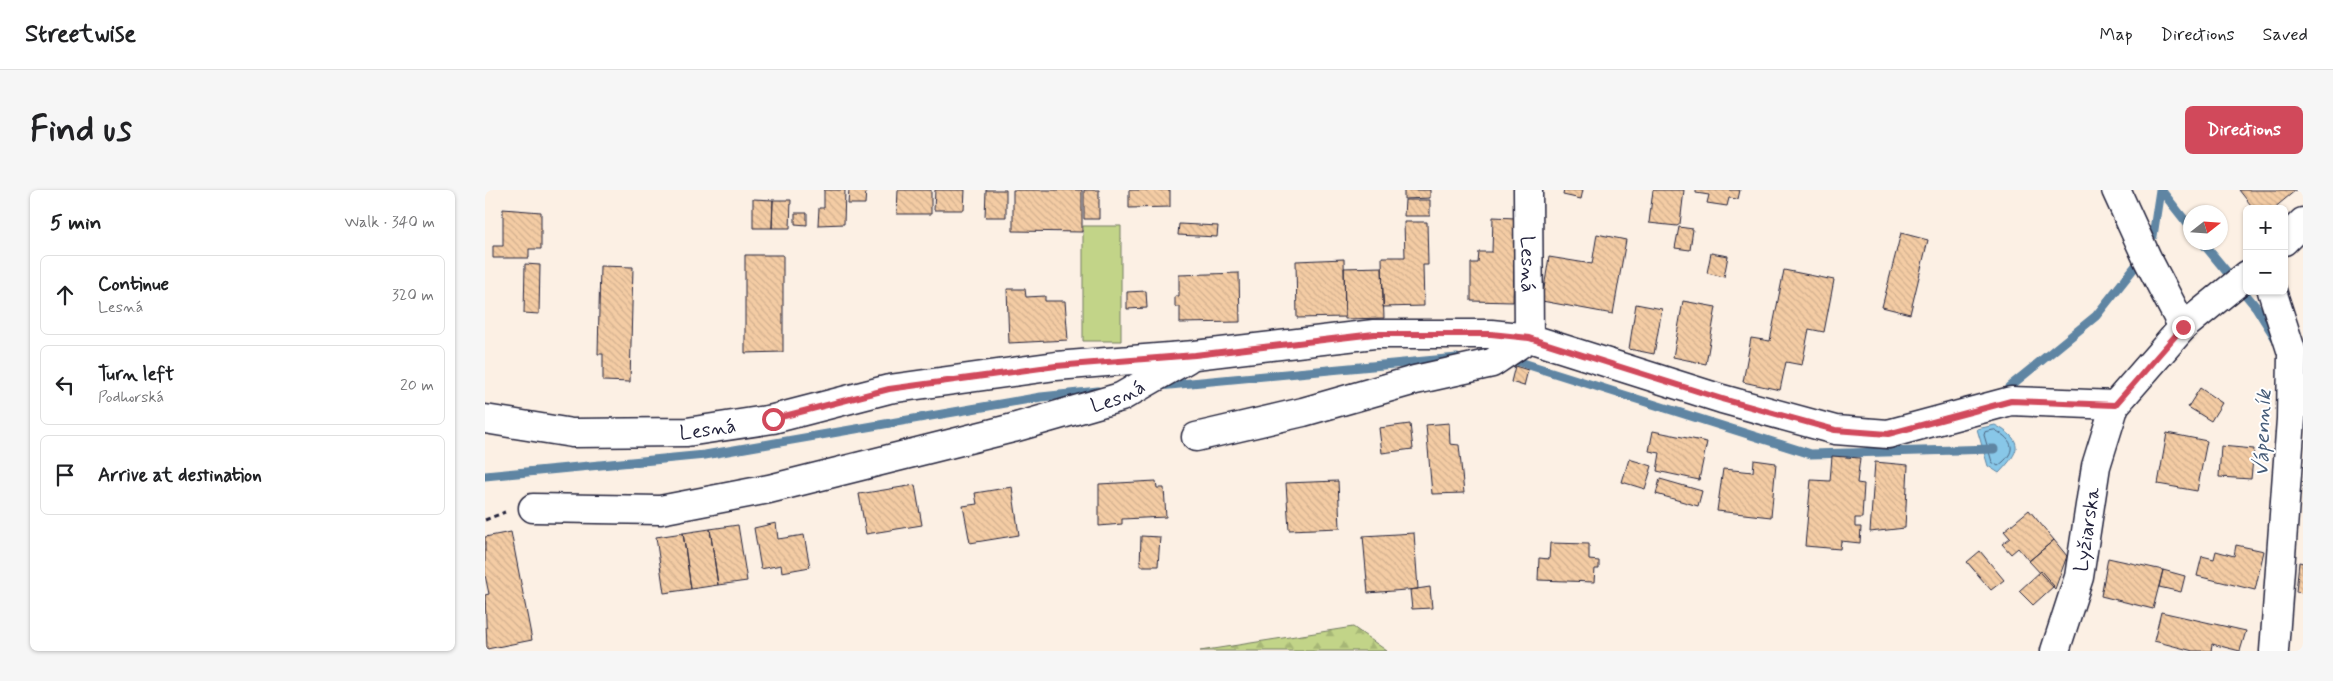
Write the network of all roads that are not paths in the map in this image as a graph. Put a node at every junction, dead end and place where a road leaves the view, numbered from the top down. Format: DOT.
graph roads {
  1 [pos="1528,190"];
  2 [pos="2116,190"];
  3 [pos="2303,222"];
  4 [pos="2288,237"];
  5 [pos="2243,279"];
  6 [pos="2272,295"];
  7 [pos="2183,327"];
  8 [pos="1529,338"];
  9 [pos="1195,355"];
  10 [pos="2115,405"];
  11 [pos="485,420"];
  12 [pos="1196,437"];
  13 [pos="533,508"];
  14 [pos="2055,651"];
  15 [pos="2274,651"];
  1 -- 8 [label="street, Lesná"];
  2 -- 7 [label="street"];
  3 -- 4 [label="street"];
  5 -- 7 [label="street"];
  6 -- 15 [label="street"];
  7 -- 10 [label="street"];
  8 -- 9 [label="street, Lesná"];
  8 -- 10 [label="street, Lesná"];
  8 -- 12 [label="street"];
  9 -- 11 [label="street, Lesná"];
  9 -- 13 [label="street, Lesná"];
  10 -- 14 [label="street, Lyžiarska"];
}
